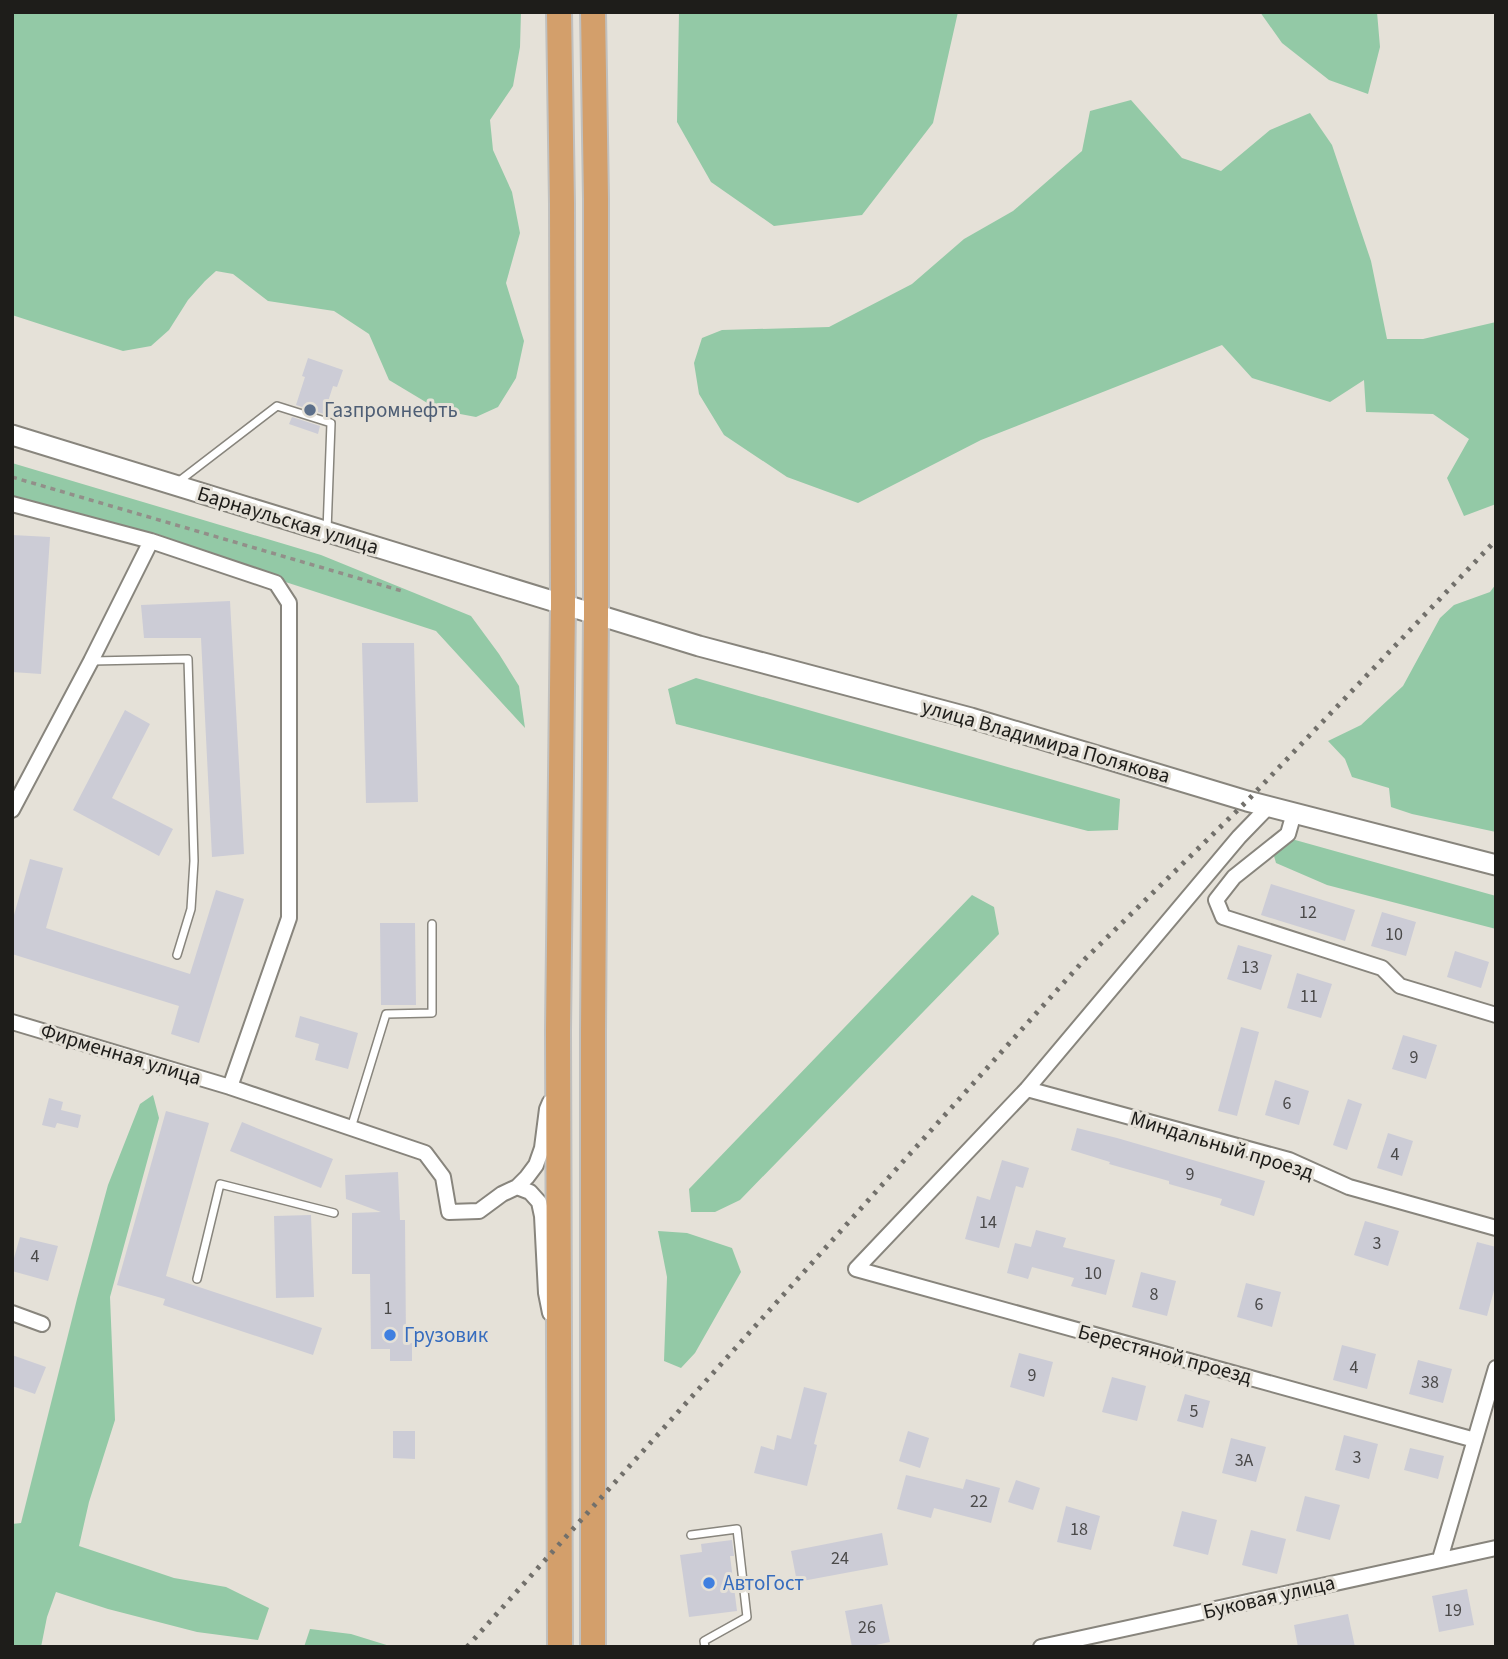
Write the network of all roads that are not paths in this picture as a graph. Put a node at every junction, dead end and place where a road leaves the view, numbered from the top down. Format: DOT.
graph roads {
  1 [pos="559,12"];
  2 [pos="593,12"];
  3 [pos="12,435"];
  4 [pos="174,485"];
  5 [pos="12,504"];
  6 [pos="327,532"];
  7 [pos="151,541"];
  8 [pos="563,604"];
  9 [pos="596,614"];
  10 [pos="91,661"];
  11 [pos="1268,807"];
  12 [pos="12,810"];
  13 [pos="1294,813"];
  14 [pos="1496,865"];
  15 [pos="432,924"];
  16 [pos="177,955"];
  17 [pos="1496,1015"];
  18 [pos="12,1022"];
  19 [pos="559,1079"];
  20 [pos="230,1087"];
  21 [pos="1027,1089"];
  22 [pos="351,1128"];
  23 [pos="517,1187"];
  24 [pos="334,1213"];
  25 [pos="1496,1228"];
  26 [pos="197,1279"];
  27 [pos="12,1313"];
  28 [pos="42,1324"];
  29 [pos="560,1356"];
  30 [pos="1496,1368"];
  31 [pos="1475,1440"];
  32 [pos="691,1535"];
  33 [pos="1496,1548"];
  34 [pos="1440,1559"];
  35 [pos="560,1647"];
  36 [pos="593,1647"];
  37 [pos="705,1647"];
  38 [pos="1041,1647"];
  1 -- 8 [label="highway"];
  2 -- 9 [label="highway"];
  3 -- 4 [label="street, Барнаульская улица"];
  4 -- 6 [label="street, Барнаульская улица"];
  4 -- 6 [label="lane"];
  5 -- 7 [label="street"];
  6 -- 8 [label="street, Барнаульская улица"];
  7 -- 10 [label="street"];
  7 -- 20 [label="street"];
  8 -- 9 [label="street, Барнаульская улица"];
  8 -- 19 [label="highway"];
  9 -- 11 [label="street, улица Владимира Полякова"];
  9 -- 36 [label="highway"];
  10 -- 12 [label="street"];
  10 -- 16 [label="lane"];
  11 -- 13 [label="street, улица Владимира Полякова"];
  11 -- 21 [label="street"];
  13 -- 14 [label="street, улица Владимира Полякова"];
  13 -- 17 [label="street"];
  15 -- 22 [label="lane"];
  18 -- 20 [label="street, Фирменная улица"];
  19 -- 23 [label="street"];
  19 -- 29 [label="highway"];
  20 -- 22 [label="street, Фирменная улица"];
  21 -- 25 [label="street, Миндальный проезд"];
  21 -- 31 [label="street, Берестяной проезд"];
  22 -- 23 [label="street, Фирменная улица"];
  23 -- 29 [label="street"];
  24 -- 26 [label="lane"];
  27 -- 28 [label="street"];
  29 -- 35 [label="highway"];
  30 -- 31 [label="street"];
  31 -- 34 [label="street"];
  32 -- 37 [label="lane"];
  33 -- 34 [label="street, Буковая улица"];
  34 -- 38 [label="street, Буковая улица"];
}
